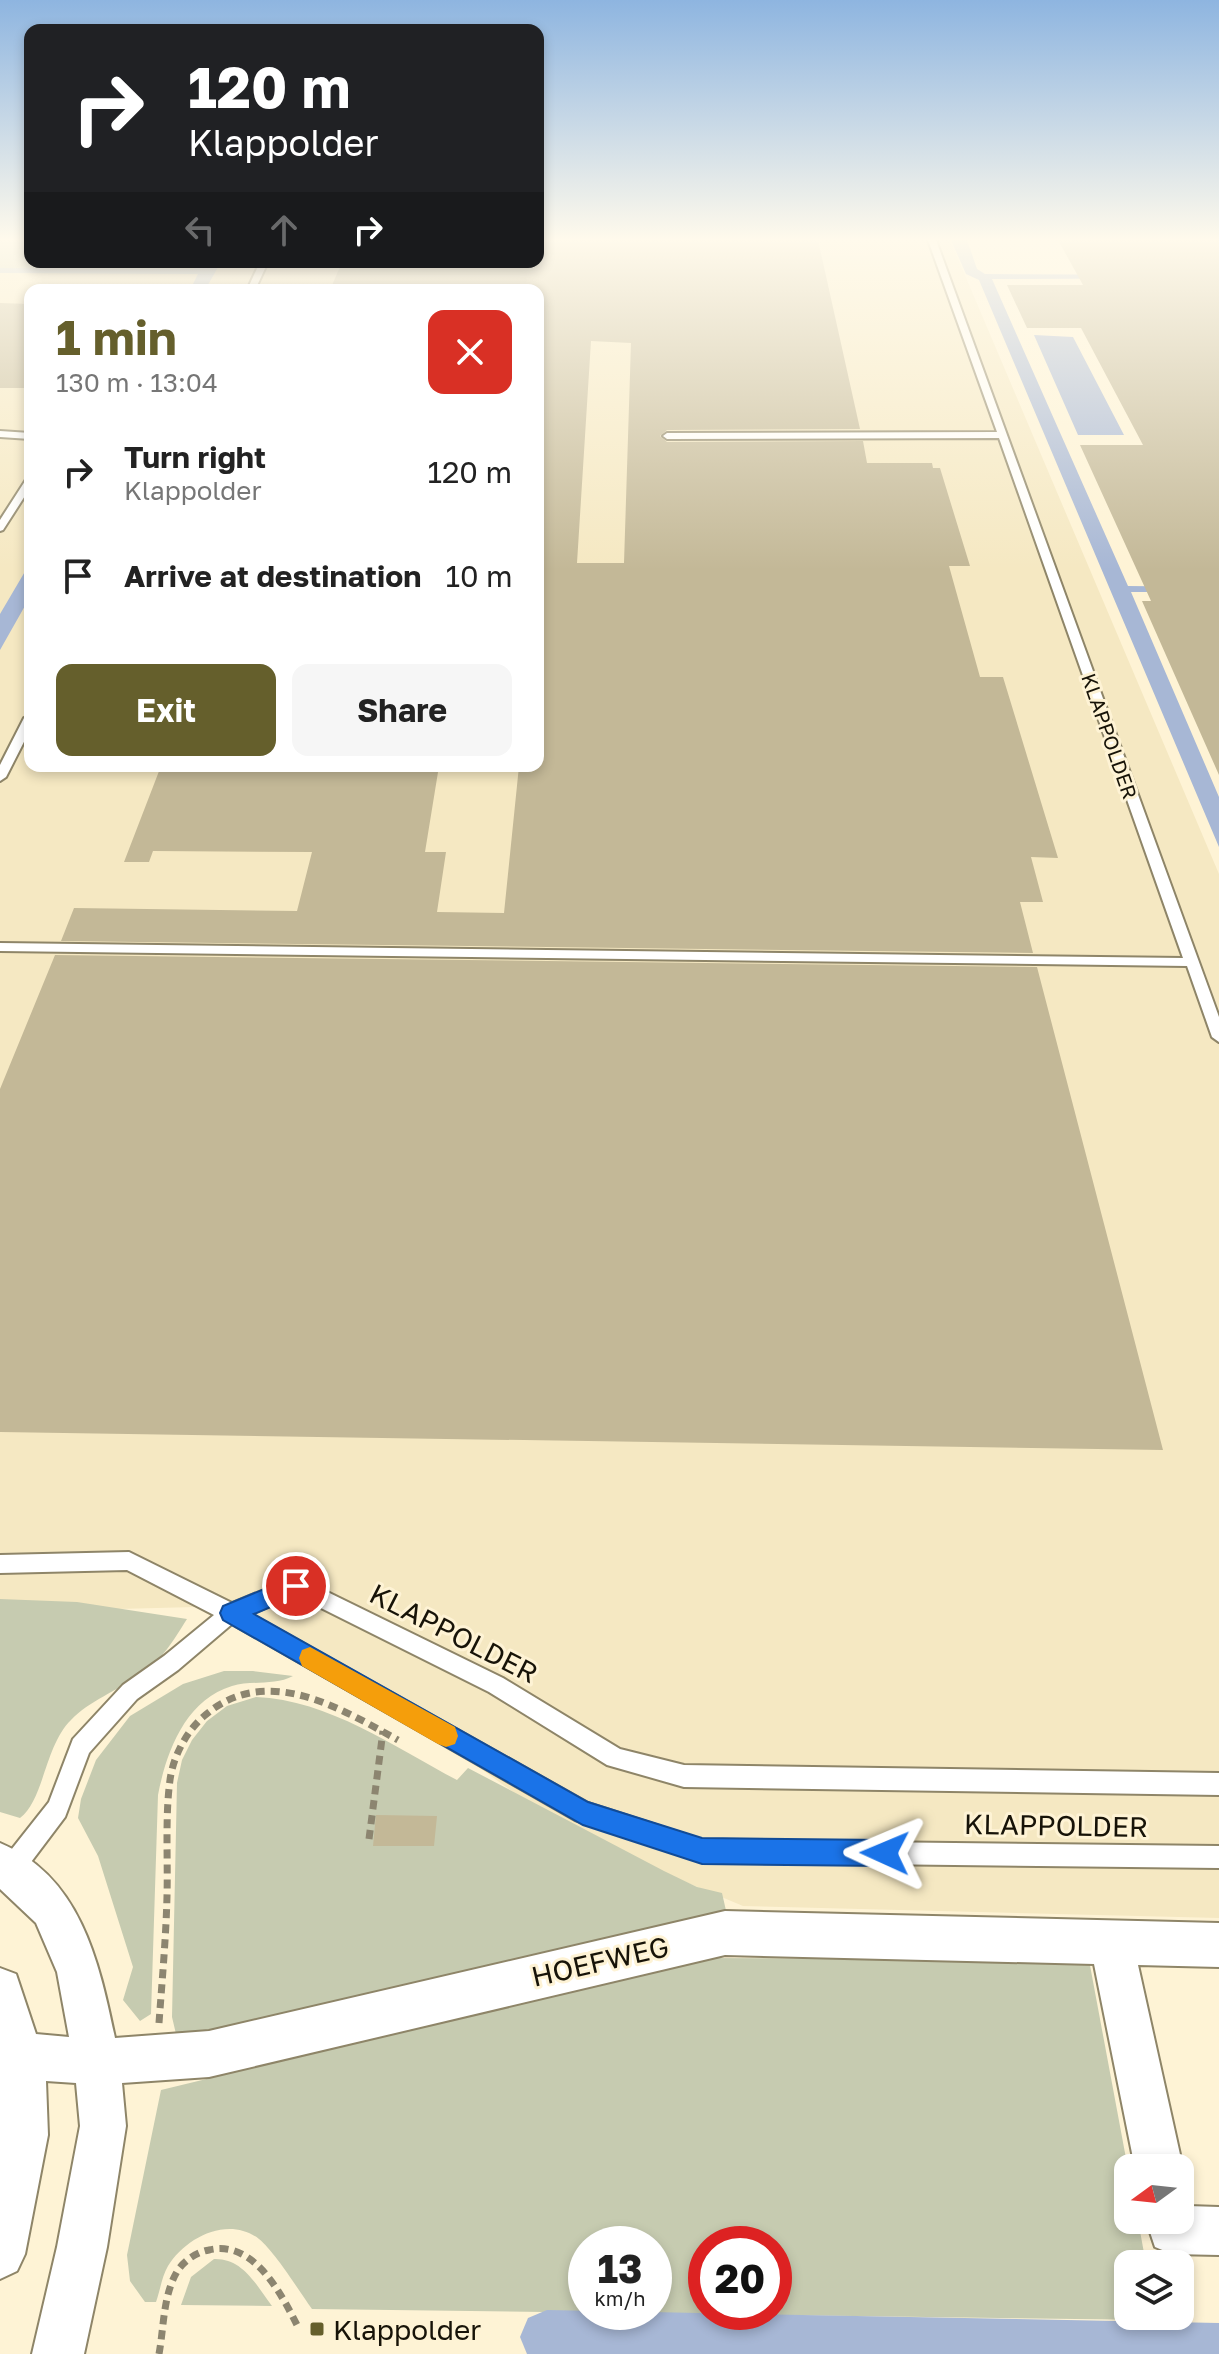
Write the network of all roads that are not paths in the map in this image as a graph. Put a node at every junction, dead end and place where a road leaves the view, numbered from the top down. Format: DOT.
graph roads {
  1 [pos="972,350"];
  2 [pos="0,434"];
  3 [pos="1003,435"];
  4 [pos="24,436"];
  5 [pos="667,436"];
  6 [pos="24,490"];
  7 [pos="0,528"];
  8 [pos="24,730"];
  9 [pos="0,777"];
  10 [pos="0,947"];
  11 [pos="1190,962"];
  12 [pos="1219,1037"];
  13 [pos="0,1564"];
  14 [pos="231,1613"];
  15 [pos="1219,1784"];
  16 [pos="1219,1857"];
  17 [pos="4,1871"];
  18 [pos="1111,1941"];
  19 [pos="1219,1945"];
  20 [pos="0,1990"];
  21 [pos="20,2056"];
  22 [pos="97,2062"];
  23 [pos="1156,2154"];
  24 [pos="1194,2230"];
  25 [pos="1219,2231"];
  26 [pos="0,2254"];
  27 [pos="58,2354"];
  1 -- 3 [label="lane, KLAPPOLDER"];
  2 -- 4 [label="lane"];
  3 -- 5 [label="lane"];
  3 -- 11 [label="lane, KLAPPOLDER"];
  6 -- 7 [label="lane"];
  8 -- 9 [label="lane"];
  10 -- 11 [label="lane"];
  11 -- 12 [label="lane, KLAPPOLDER"];
  13 -- 14 [label="lane, KLAPPOLDER"];
  14 -- 15 [label="lane, KLAPPOLDER"];
  14 -- 16 [label="lane, KLAPPOLDER"];
  14 -- 17 [label="lane, KLAPPOLDER"];
  17 -- 22 [label="street"];
  18 -- 19 [label="street, HOEFWEG"];
  18 -- 22 [label="street, HOEFWEG"];
  18 -- 23 [label="street"];
  20 -- 21 [label="street"];
  21 -- 22 [label="street, HOEFWEG"];
  21 -- 26 [label="street"];
  22 -- 27 [label="street"];
  24 -- 25 [label="street"];
}
